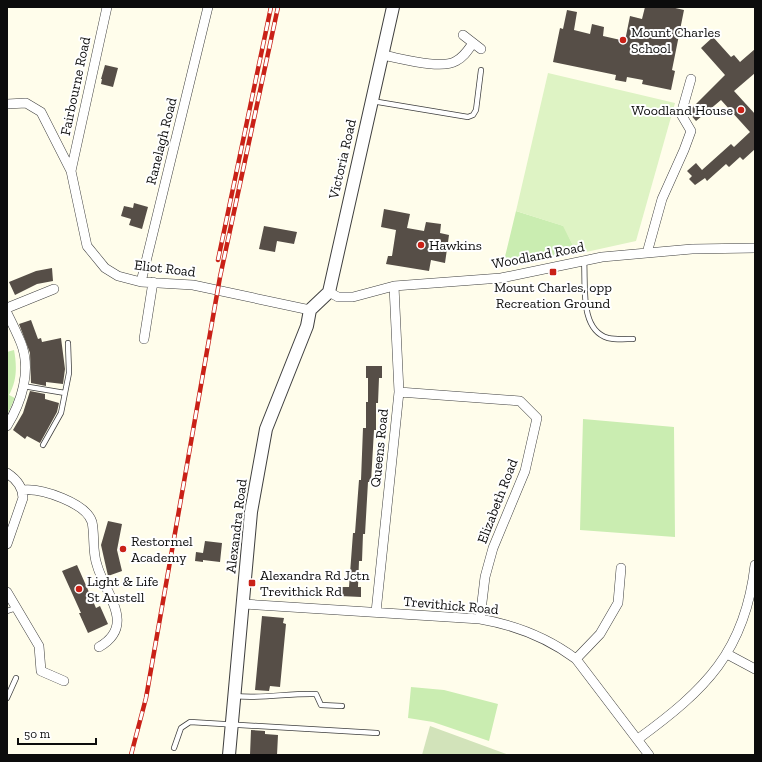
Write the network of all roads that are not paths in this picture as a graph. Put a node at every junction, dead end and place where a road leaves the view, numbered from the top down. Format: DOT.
graph roads {
  1 [pos="107,7"];
  2 [pos="208,7"];
  3 [pos="392,7"];
  4 [pos="463,35"];
  5 [pos="473,43"];
  6 [pos="481,49"];
  7 [pos="382,55"];
  8 [pos="481,70"];
  9 [pos="691,79"];
  10 [pos="371,100"];
  11 [pos="7,104"];
  12 [pos="71,171"];
  13 [pos="755,248"];
  14 [pos="647,253"];
  15 [pos="584,260"];
  16 [pos="141,282"];
  17 [pos="153,282"];
  18 [pos="394,286"];
  19 [pos="54,289"];
  20 [pos="329,292"];
  21 [pos="7,308"];
  22 [pos="310,310"];
  23 [pos="7,313"];
  24 [pos="144,339"];
  25 [pos="634,339"];
  26 [pos="68,343"];
  27 [pos="23,386"];
  28 [pos="399,392"];
  29 [pos="65,393"];
  30 [pos="7,426"];
  31 [pos="43,445"];
  32 [pos="7,472"];
  33 [pos="23,490"];
  34 [pos="7,544"];
  35 [pos="755,564"];
  36 [pos="621,568"];
  37 [pos="754,581"];
  38 [pos="7,592"];
  39 [pos="243,604"];
  40 [pos="16,608"];
  41 [pos="7,611"];
  42 [pos="376,612"];
  43 [pos="480,619"];
  44 [pos="99,647"];
  45 [pos="727,654"];
  46 [pos="576,659"];
  47 [pos="755,669"];
  48 [pos="16,678"];
  49 [pos="64,681"];
  50 [pos="235,696"];
  51 [pos="7,698"];
  52 [pos="342,706"];
  53 [pos="232,724"];
  54 [pos="377,733"];
  55 [pos="638,739"];
  56 [pos="174,748"];
  57 [pos="229,755"];
  58 [pos="649,755"];
  1 -- 12 [label="street, Fairbourne Road"];
  2 -- 16 [label="street, Ranelagh Road"];
  3 -- 7 [label="street, Victoria Road"];
  4 -- 5 [label="street"];
  5 -- 6 [label="street"];
  5 -- 7 [label="street"];
  7 -- 10 [label="street, Victoria Road"];
  8 -- 10 [label="lane"];
  9 -- 14 [label="street"];
  10 -- 20 [label="street, Victoria Road"];
  11 -- 12 [label="street, Eliot Road"];
  12 -- 16 [label="street, Eliot Road"];
  13 -- 14 [label="street, Woodland Road"];
  14 -- 15 [label="street, Woodland Road"];
  15 -- 18 [label="street, Woodland Road"];
  15 -- 25 [label="lane"];
  16 -- 17 [label="street, Eliot Road"];
  17 -- 22 [label="street, Eliot Road"];
  17 -- 24 [label="street"];
  18 -- 20 [label="street, Woodland Road"];
  18 -- 28 [label="street, Queens Road"];
  19 -- 21 [label="street"];
  20 -- 22 [label="street"];
  22 -- 39 [label="street, Alexandra Road"];
  23 -- 27 [label="street"];
  26 -- 29 [label="lane"];
  27 -- 29 [label="lane"];
  27 -- 30 [label="street"];
  28 -- 42 [label="street, Queens Road"];
  28 -- 43 [label="street, Elizabeth Road"];
  29 -- 31 [label="lane"];
  32 -- 33 [label="street"];
  33 -- 34 [label="street"];
  33 -- 44 [label="street"];
  35 -- 37 [label="street"];
  36 -- 46 [label="street"];
  37 -- 45 [label="street"];
  38 -- 40 [label="street"];
  39 -- 42 [label="street, Trevithick Road"];
  39 -- 50 [label="street, Alexandra Road"];
  40 -- 41 [label="lane"];
  40 -- 49 [label="street"];
  42 -- 43 [label="street, Trevithick Road"];
  43 -- 46 [label="street, Trevithick Road"];
  45 -- 47 [label="street"];
  45 -- 55 [label="street"];
  46 -- 55 [label="street, Trevithick Road"];
  48 -- 51 [label="lane"];
  50 -- 52 [label="lane"];
  50 -- 53 [label="street, Alexandra Road"];
  53 -- 54 [label="lane"];
  53 -- 56 [label="lane"];
  53 -- 57 [label="street, Alexandra Road"];
  55 -- 58 [label="street, Trevithick Road"];
}
